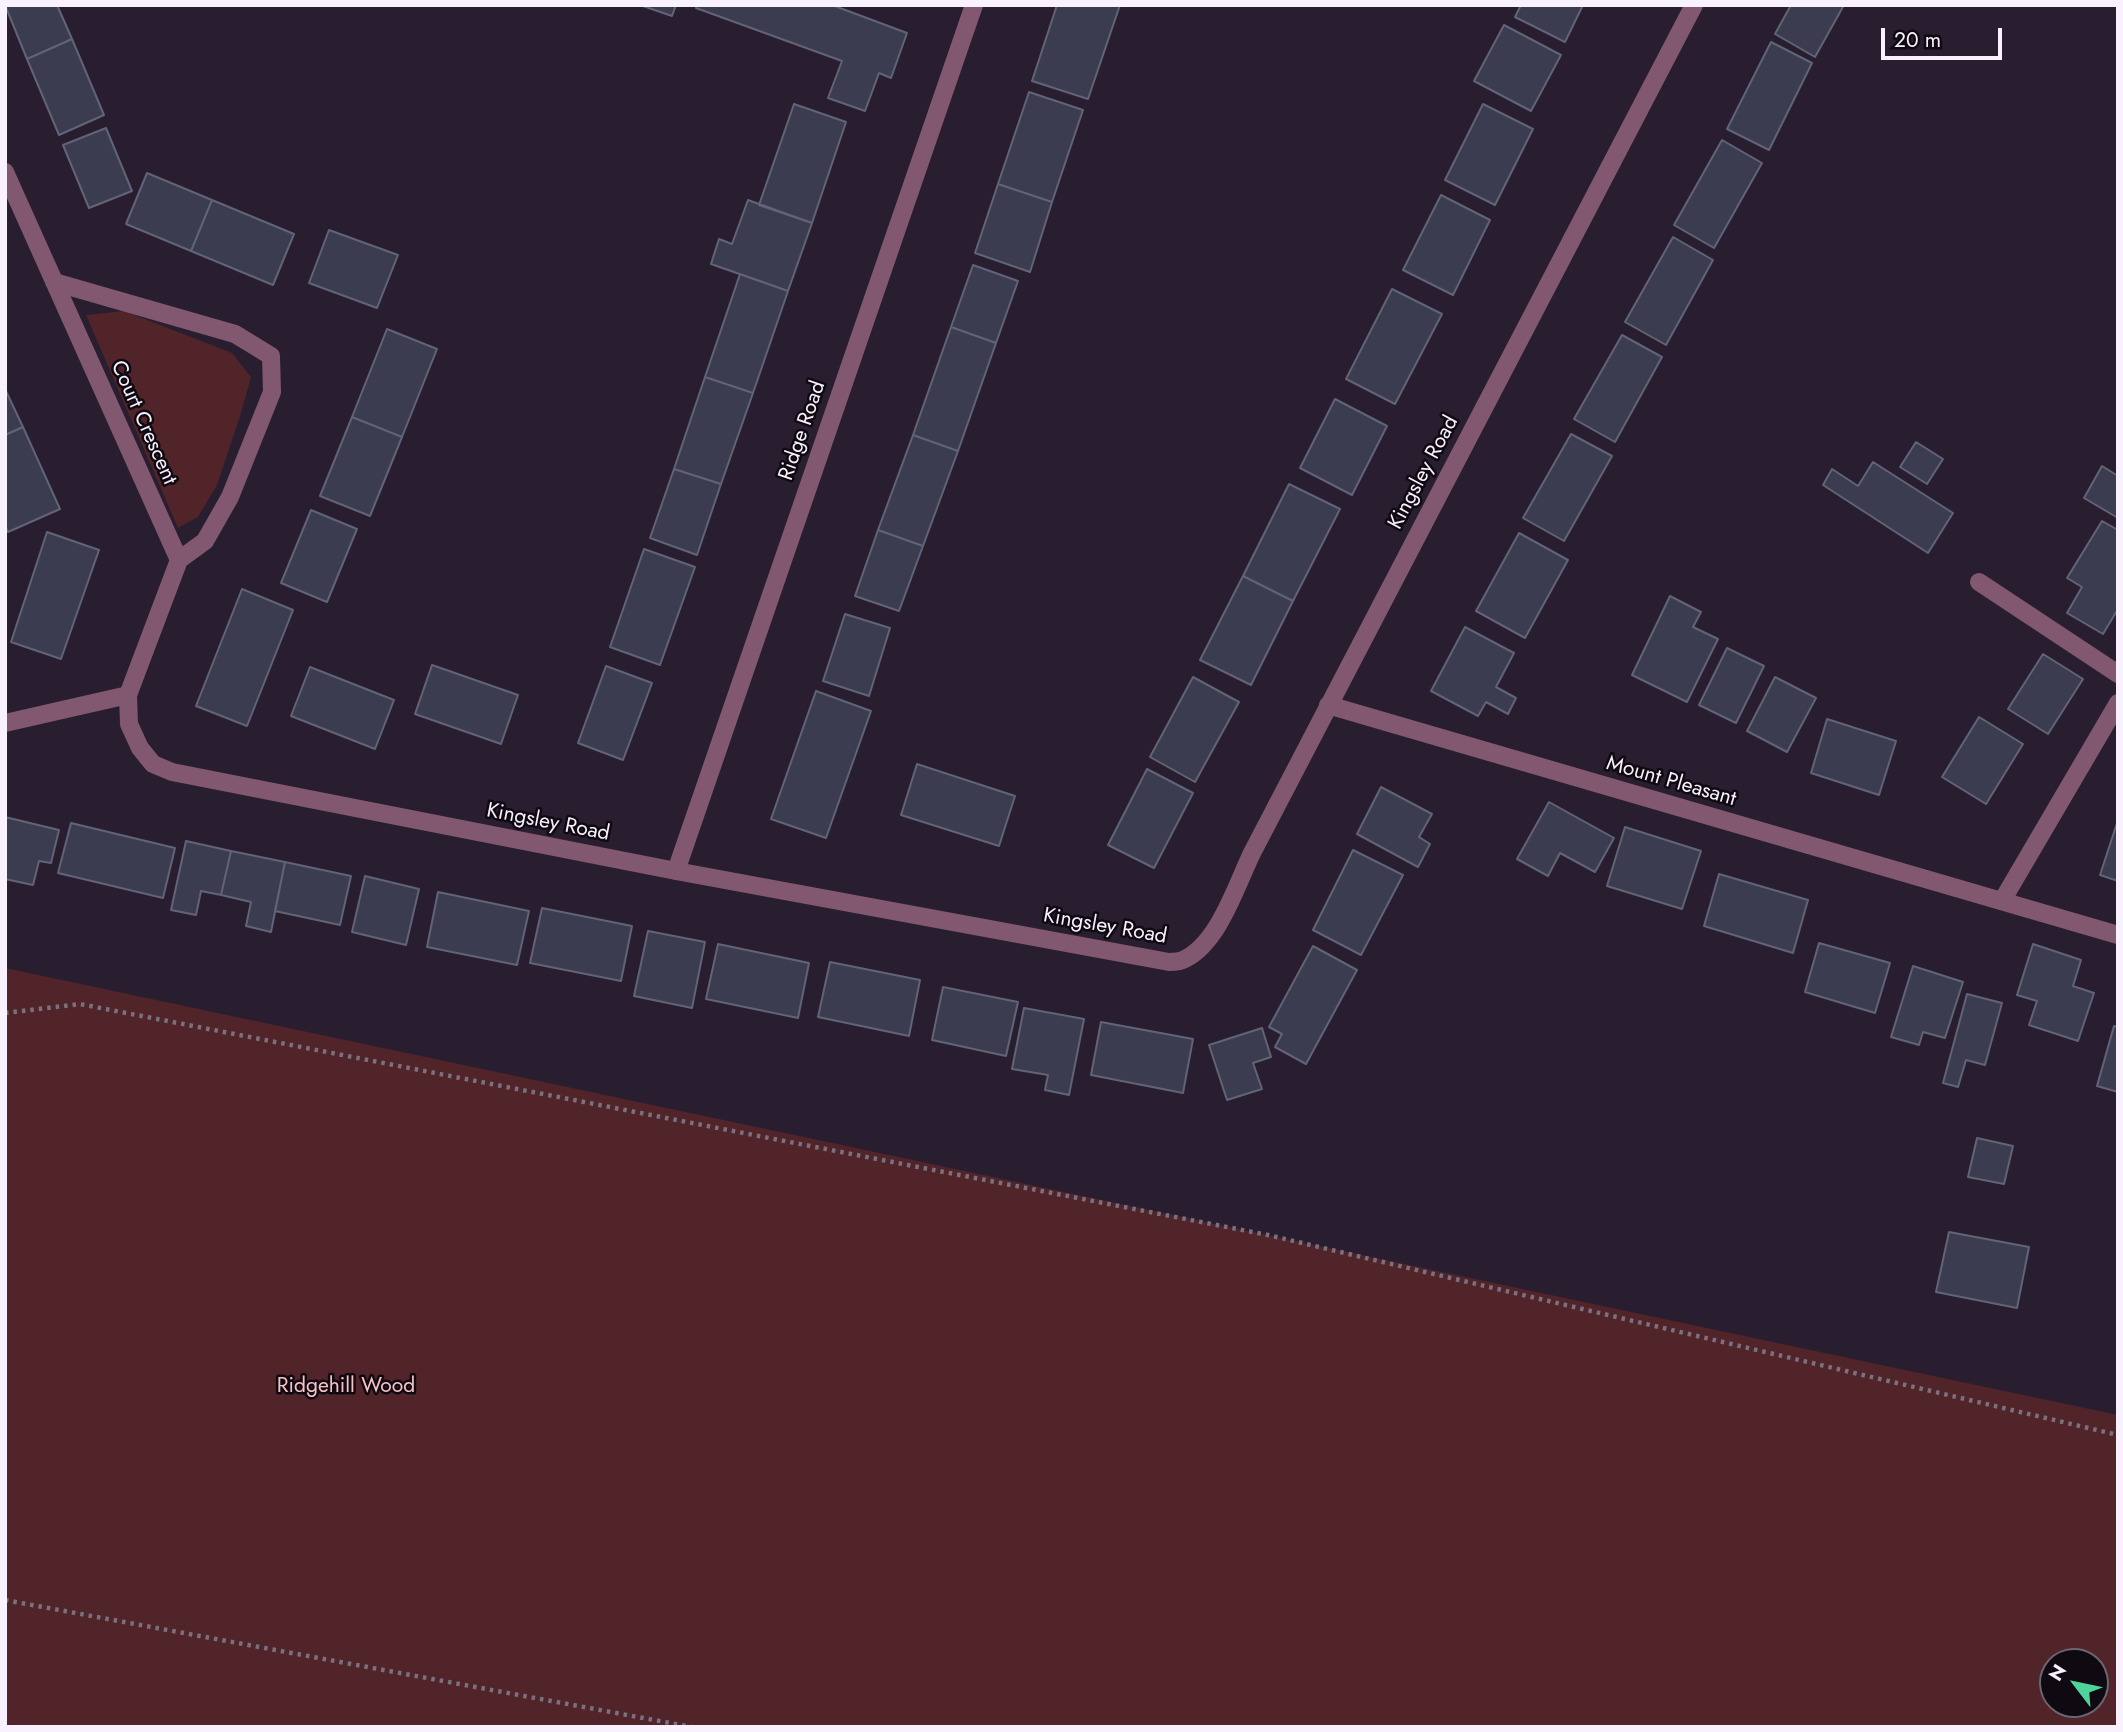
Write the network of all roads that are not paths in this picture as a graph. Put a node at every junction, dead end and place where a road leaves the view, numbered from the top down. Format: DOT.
graph roads {
  1 [pos="974,5"];
  2 [pos="1693,5"];
  3 [pos="5,172"];
  4 [pos="54,282"];
  5 [pos="180,560"];
  6 [pos="1979,582"];
  7 [pos="2118,674"];
  8 [pos="128,695"];
  9 [pos="2118,703"];
  10 [pos="1328,705"];
  11 [pos="5,723"];
  12 [pos="676,872"];
  13 [pos="2002,901"];
  14 [pos="2118,936"];
  1 -- 12 [label="street, Ridge Road"];
  2 -- 10 [label="street, Kingsley Road"];
  3 -- 4 [label="street, Court Crescent"];
  4 -- 5 [label="street, Court Crescent"];
  4 -- 5 [label="street"];
  5 -- 8 [label="street"];
  6 -- 7 [label="street"];
  8 -- 11 [label="street"];
  8 -- 12 [label="street, Kingsley Road"];
  9 -- 13 [label="street"];
  10 -- 12 [label="street, Kingsley Road"];
  10 -- 13 [label="street, Mount Pleasant"];
  13 -- 14 [label="street, Mount Pleasant"];
}
